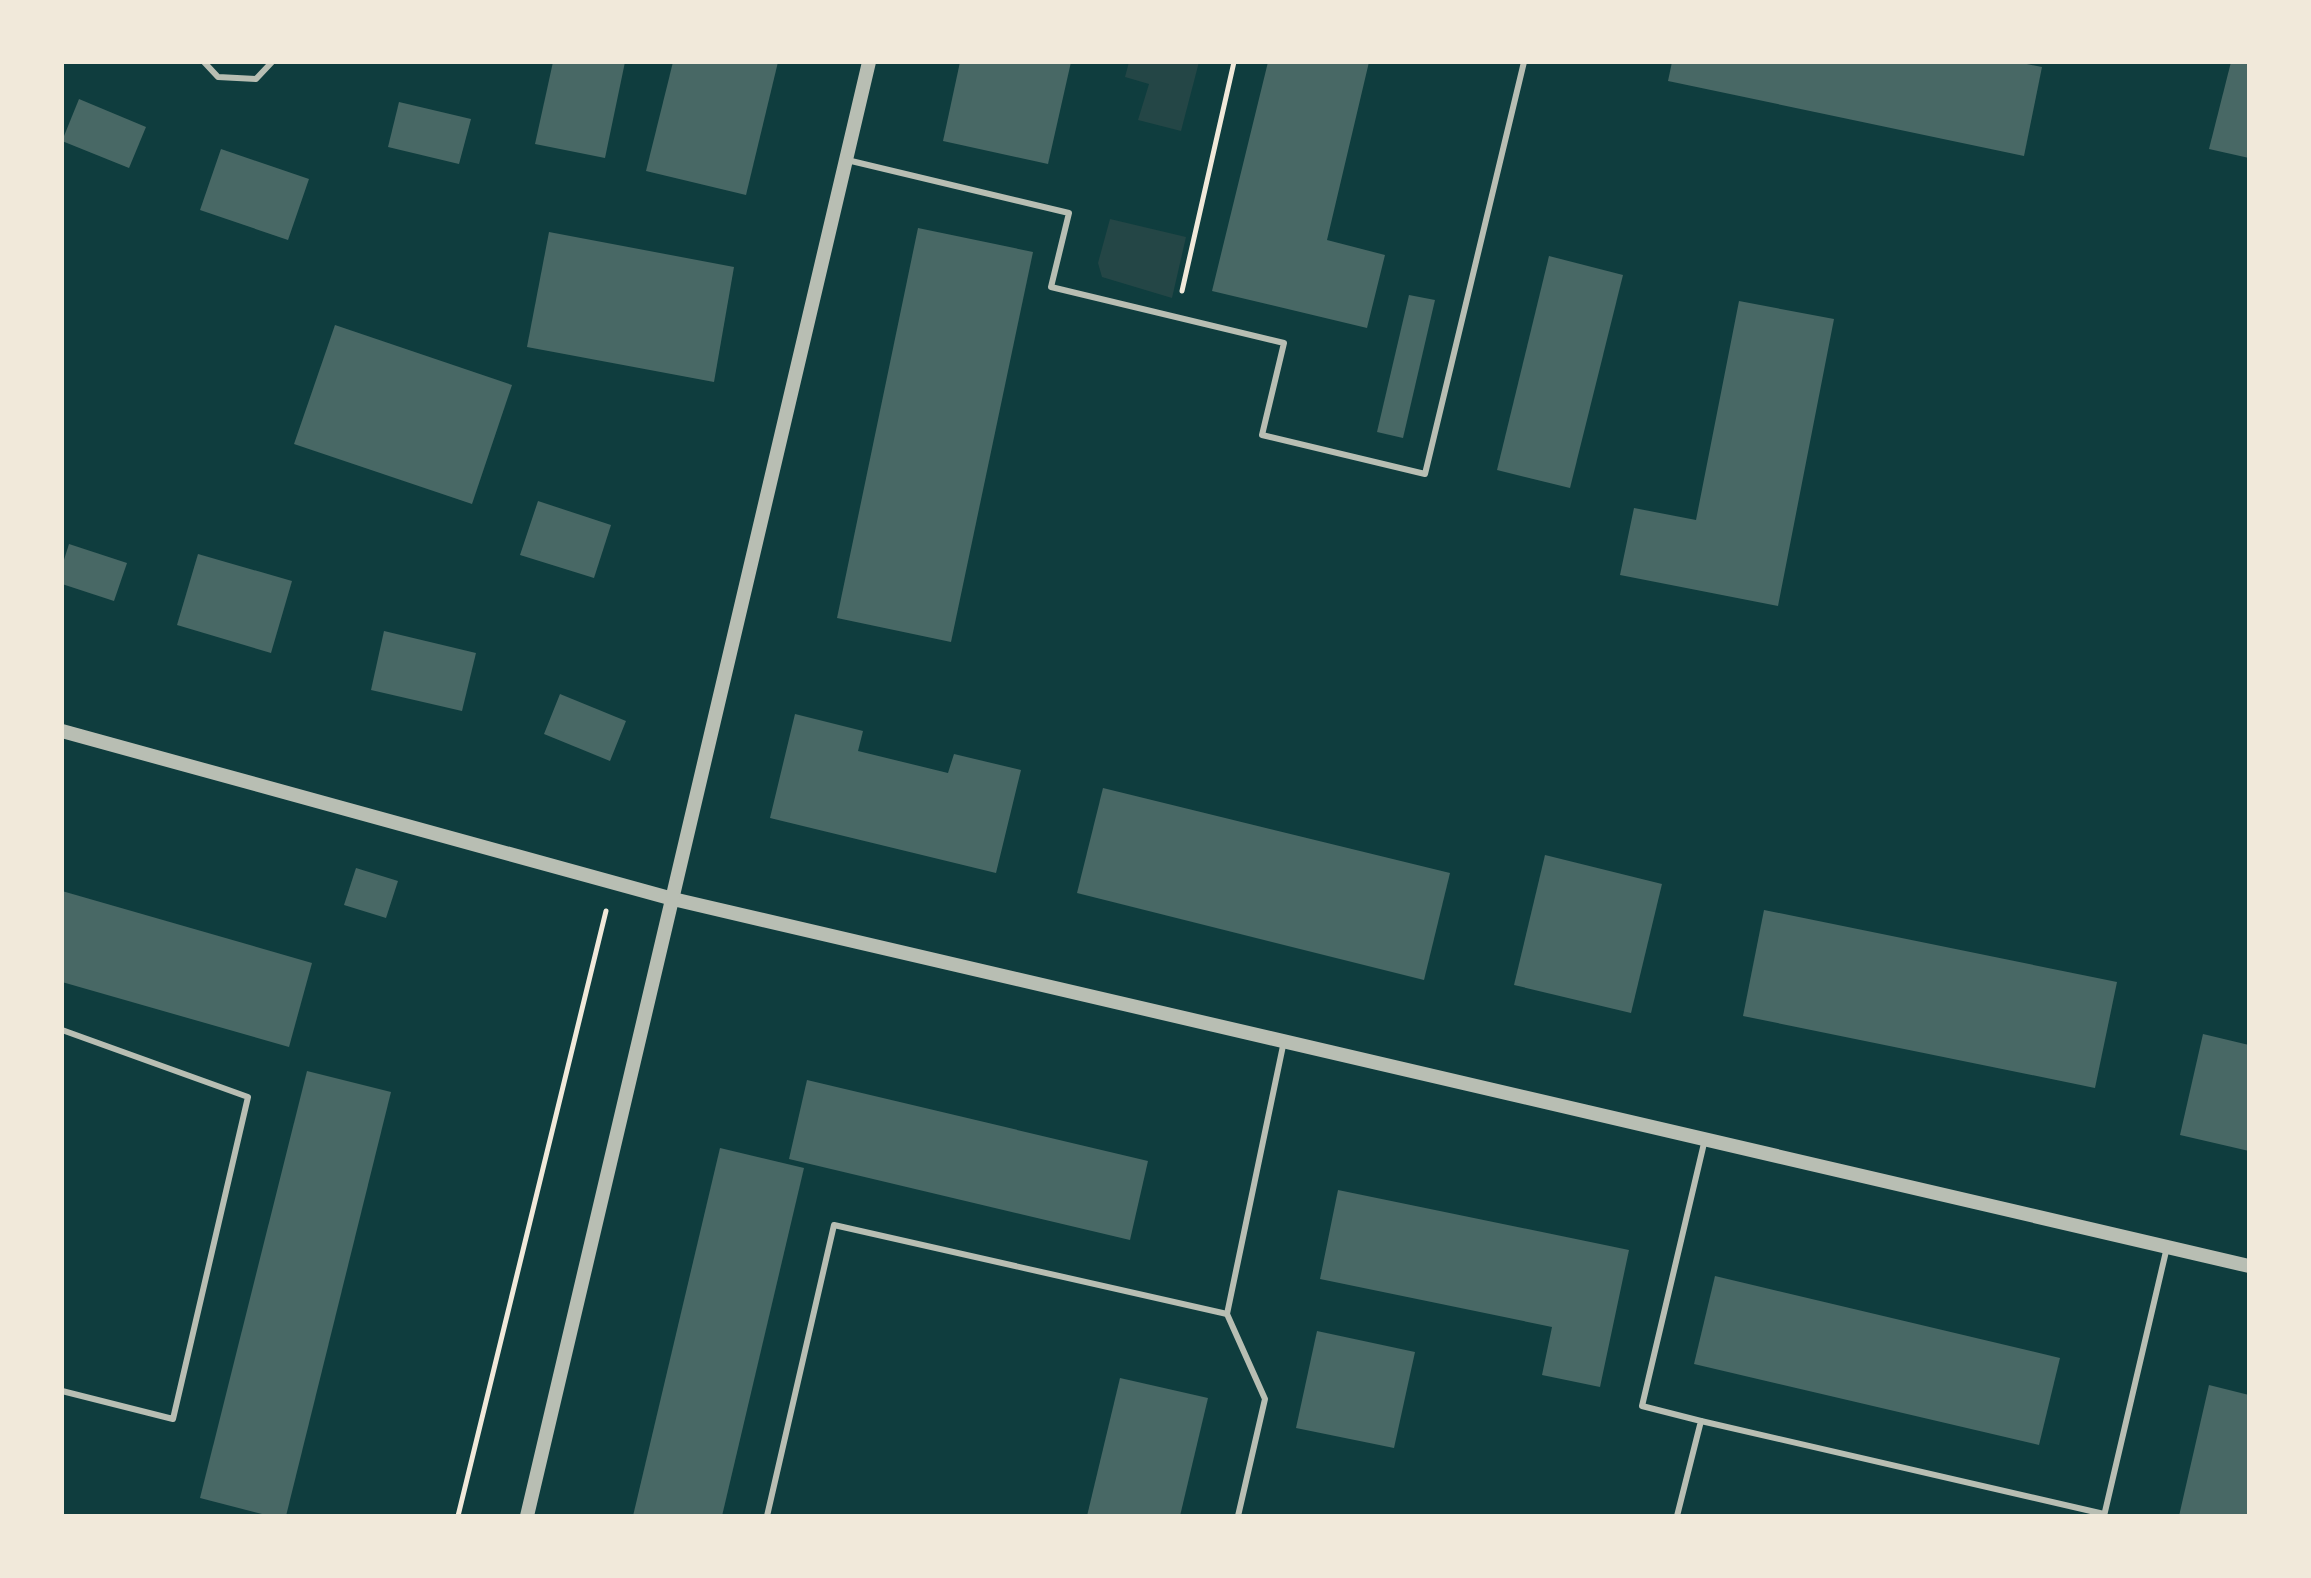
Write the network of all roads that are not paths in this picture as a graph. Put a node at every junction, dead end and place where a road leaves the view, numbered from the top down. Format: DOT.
graph roads {
  1 [pos="204,62"];
  2 [pos="272,62"];
  3 [pos="869,62"];
  4 [pos="1524,62"];
  5 [pos="846,159"];
  6 [pos="62,731"];
  7 [pos="673,899"];
  8 [pos="62,1030"];
  9 [pos="1284,1041"];
  10 [pos="1705,1139"];
  11 [pos="2167,1246"];
  12 [pos="2249,1266"];
  13 [pos="1227,1314"];
  14 [pos="62,1391"];
  15 [pos="1701,1421"];
  16 [pos="2104,1515"];
  17 [pos="527,1516"];
  18 [pos="767,1516"];
  19 [pos="1238,1516"];
  20 [pos="1677,1516"];
  1 -- 2 [label="lane"];
  3 -- 5 [label="street"];
  4 -- 5 [label="lane"];
  5 -- 7 [label="street"];
  6 -- 7 [label="street"];
  7 -- 9 [label="street"];
  7 -- 17 [label="street"];
  8 -- 14 [label="lane"];
  9 -- 10 [label="street"];
  9 -- 13 [label="lane"];
  10 -- 11 [label="street"];
  10 -- 15 [label="lane"];
  11 -- 12 [label="street"];
  11 -- 16 [label="lane"];
  13 -- 18 [label="lane"];
  13 -- 19 [label="lane"];
  15 -- 16 [label="lane"];
  15 -- 20 [label="lane"];
}
